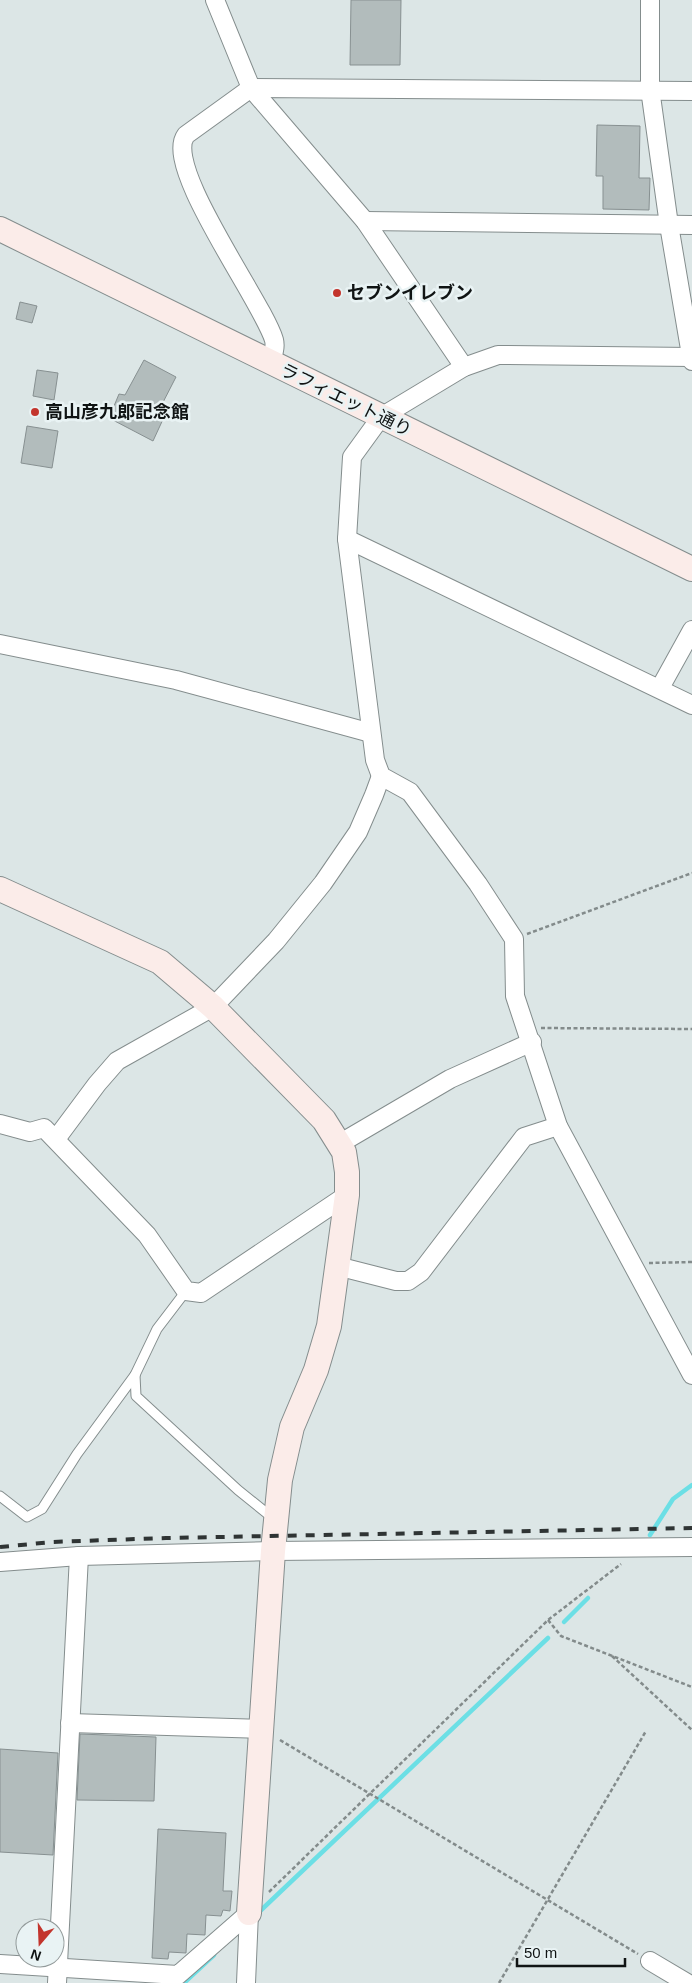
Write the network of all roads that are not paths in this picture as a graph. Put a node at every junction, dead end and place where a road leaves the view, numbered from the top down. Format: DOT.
graph roads {
  1 [pos="215,0"];
  2 [pos="650,0"];
  3 [pos="251,88"];
  4 [pos="650,89"];
  5 [pos="692,91"];
  6 [pos="365,221"];
  7 [pos="669,225"];
  8 [pos="692,225"];
  9 [pos="0,228"];
  10 [pos="692,359"];
  11 [pos="270,362"];
  12 [pos="464,367"];
  13 [pos="381,417"];
  14 [pos="347,539"];
  15 [pos="692,569"];
  16 [pos="692,630"];
  17 [pos="0,644"];
  18 [pos="660,688"];
  19 [pos="692,705"];
  20 [pos="371,733"];
  21 [pos="381,776"];
  22 [pos="0,889"];
  23 [pos="213,1007"];
  24 [pos="530,1035"];
  25 [pos="0,1124"];
  26 [pos="558,1126"];
  27 [pos="56,1138"];
  28 [pos="339,1144"];
  29 [pos="347,1195"];
  30 [pos="337,1266"];
  31 [pos="186,1291"];
  32 [pos="135,1375"];
  33 [pos="692,1375"];
  34 [pos="0,1496"];
  35 [pos="276,1520"];
  36 [pos="692,1547"];
  37 [pos="273,1551"];
  38 [pos="79,1556"];
  39 [pos="0,1562"];
  40 [pos="70,1723"];
  41 [pos="261,1730"];
  42 [pos="249,1913"];
  43 [pos="650,1961"];
  44 [pos="0,1964"];
  45 [pos="57,1975"];
  46 [pos="246,1983"];
  47 [pos="687,1983"];
  1 -- 3 [label="street"];
  2 -- 4 [label="street"];
  3 -- 4 [label="street"];
  3 -- 6 [label="street"];
  3 -- 11 [label="street"];
  4 -- 5 [label="street"];
  4 -- 7 [label="street"];
  6 -- 7 [label="street"];
  6 -- 12 [label="street"];
  7 -- 8 [label="street"];
  7 -- 10 [label="street"];
  9 -- 11 [label="street, ラフィエット通り"];
  10 -- 12 [label="street"];
  11 -- 13 [label="street, ラフィエット通り"];
  12 -- 13 [label="street"];
  13 -- 14 [label="street"];
  13 -- 15 [label="street, ラフィエット通り"];
  14 -- 18 [label="street"];
  14 -- 20 [label="street"];
  16 -- 18 [label="street"];
  17 -- 20 [label="street"];
  18 -- 19 [label="street"];
  20 -- 21 [label="street"];
  21 -- 23 [label="street"];
  21 -- 24 [label="street"];
  22 -- 23 [label="street"];
  23 -- 27 [label="street"];
  23 -- 28 [label="street"];
  24 -- 26 [label="street"];
  24 -- 28 [label="street"];
  25 -- 27 [label="street"];
  26 -- 30 [label="street"];
  26 -- 33 [label="street"];
  27 -- 31 [label="street"];
  28 -- 29 [label="street"];
  29 -- 30 [label="street"];
  29 -- 31 [label="street"];
  30 -- 35 [label="street"];
  31 -- 32 [label="lane"];
  32 -- 34 [label="lane"];
  32 -- 35 [label="lane"];
  35 -- 37 [label="street"];
  36 -- 37 [label="street"];
  37 -- 38 [label="street"];
  37 -- 41 [label="street"];
  38 -- 39 [label="street"];
  38 -- 40 [label="street"];
  40 -- 41 [label="street"];
  40 -- 45 [label="street"];
  41 -- 42 [label="street"];
  42 -- 45 [label="street"];
  42 -- 46 [label="street"];
  43 -- 47 [label="street"];
  44 -- 45 [label="street"];
}
